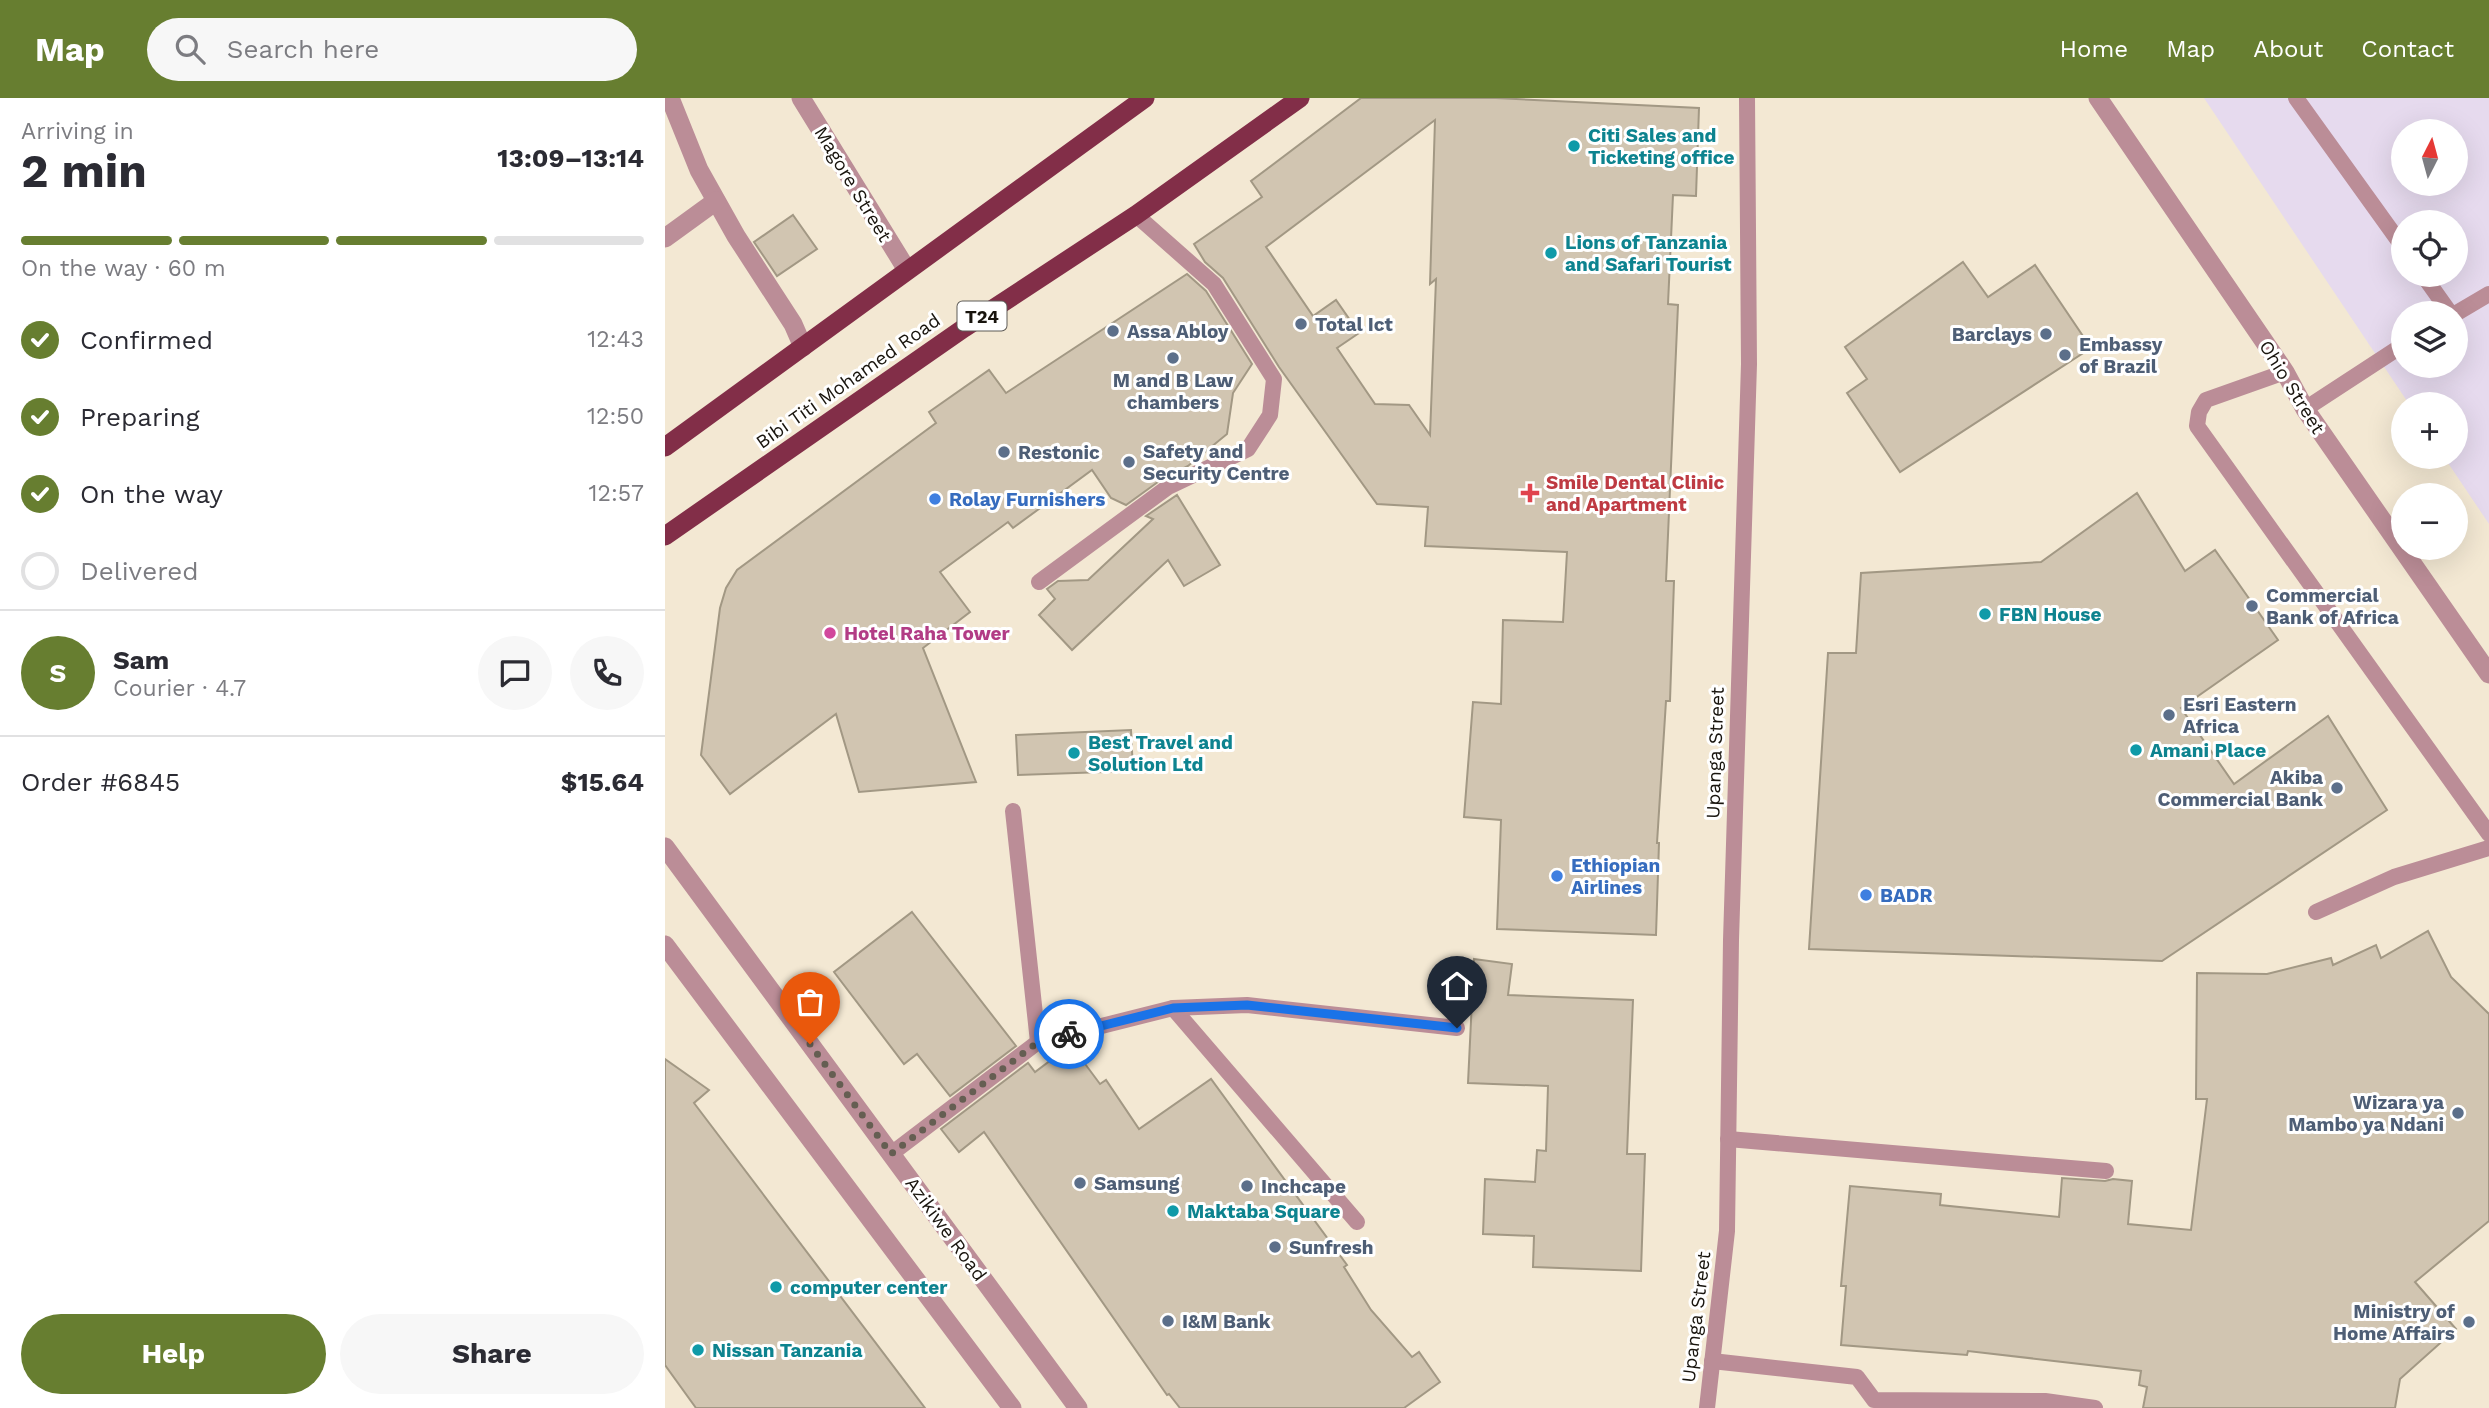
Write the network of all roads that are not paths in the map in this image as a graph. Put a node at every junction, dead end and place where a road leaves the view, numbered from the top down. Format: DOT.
graph roads {
  1 [pos="670,98"];
  2 [pos="801,98"];
  3 [pos="1145,98"];
  4 [pos="1300,98"];
  5 [pos="1747,98"];
  6 [pos="2098,98"];
  7 [pos="2296,98"];
  8 [pos="716,201"];
  9 [pos="1136,215"];
  10 [pos="2391,230"];
  11 [pos="665,238"];
  12 [pos="907,270"];
  13 [pos="2432,287"];
  14 [pos="2489,294"];
  15 [pos="2443,301"];
  16 [pos="2468,306"];
  17 [pos="803,347"];
  18 [pos="2391,353"];
  19 [pos="2285,372"];
  20 [pos="2305,409"];
  21 [pos="665,447"];
  22 [pos="667,537"];
  23 [pos="1039,582"];
  24 [pos="2489,674"];
  25 [pos="1013,811"];
  26 [pos="2489,834"];
  27 [pos="665,847"];
  28 [pos="2489,848"];
  29 [pos="2315,912"];
  30 [pos="665,946"];
  31 [pos="1173,1008"];
  32 [pos="1457,1028"];
  33 [pos="1038,1042"];
  34 [pos="1728,1139"];
  35 [pos="891,1154"];
  36 [pos="2106,1171"];
  37 [pos="1357,1222"];
  38 [pos="1712,1361"];
  39 [pos="1012,1408"];
  40 [pos="1078,1408"];
  41 [pos="1707,1408"];
  42 [pos="2095,1408"];
  1 -- 8 [label="street"];
  2 -- 12 [label="street, Magore Street"];
  3 -- 12 [label="highway"];
  4 -- 9 [label="highway, Bibi Titi Mohamed Road / T24"];
  5 -- 34 [label="lane, Upanga Street"];
  6 -- 19 [label="street, Ohio Street"];
  7 -- 10 [label="lane"];
  8 -- 11 [label="street"];
  8 -- 17 [label="street"];
  9 -- 22 [label="highway, Bibi Titi Mohamed Road / T24"];
  9 -- 23 [label="lane"];
  12 -- 17 [label="highway"];
  13 -- 15 [label="lane"];
  14 -- 16 [label="lane"];
  17 -- 21 [label="highway"];
  18 -- 20 [label="lane"];
  19 -- 20 [label="street, Ohio Street"];
  19 -- 26 [label="lane"];
  20 -- 24 [label="street, Ohio Street"];
  25 -- 33 [label="lane"];
  27 -- 35 [label="street, Azikiwe Road"];
  28 -- 29 [label="lane"];
  30 -- 39 [label="street"];
  31 -- 32 [label="lane"];
  31 -- 33 [label="lane"];
  31 -- 37 [label="lane"];
  33 -- 35 [label="lane"];
  34 -- 36 [label="lane"];
  34 -- 38 [label="lane, Upanga Street"];
  35 -- 40 [label="street, Azikiwe Road"];
  38 -- 41 [label="lane, Upanga Street"];
  38 -- 42 [label="lane"];
}
